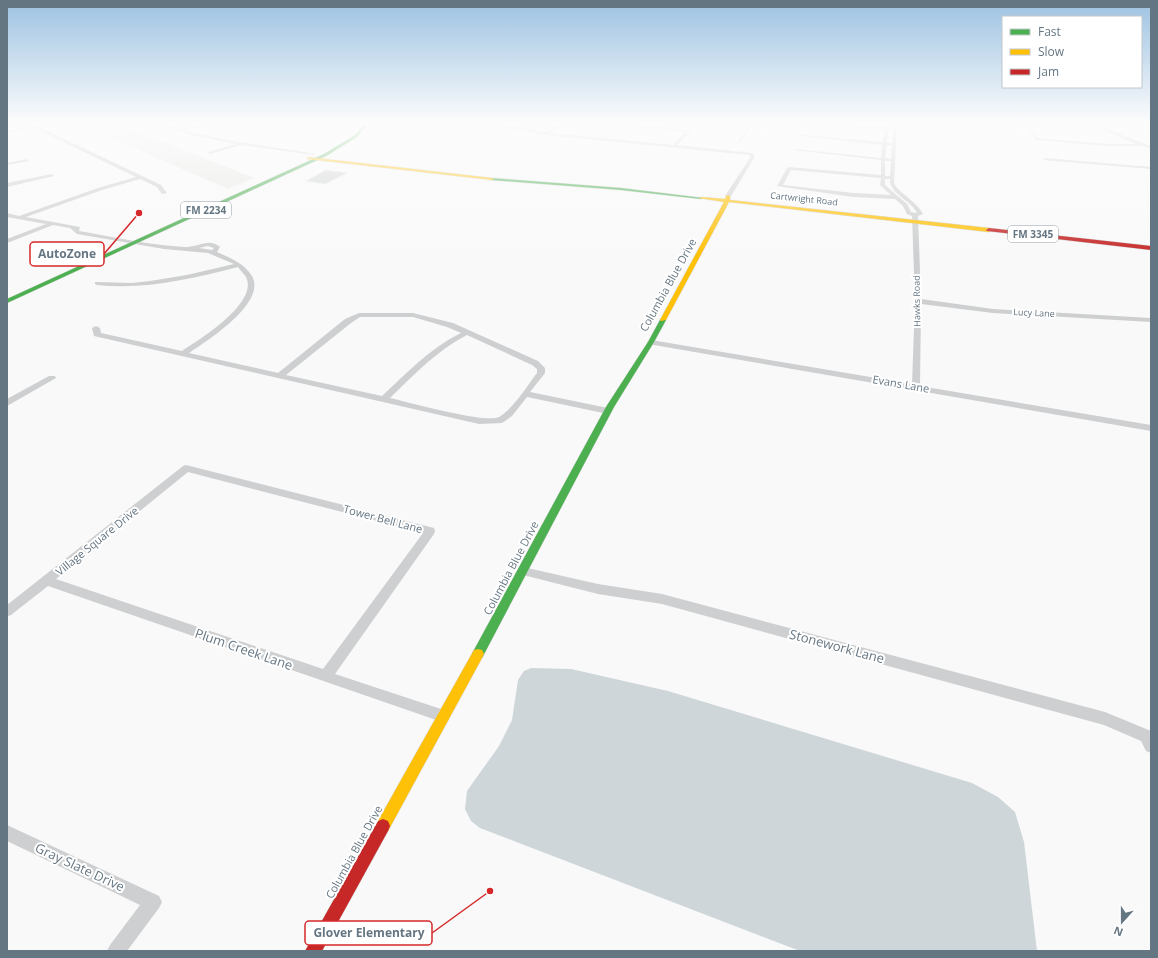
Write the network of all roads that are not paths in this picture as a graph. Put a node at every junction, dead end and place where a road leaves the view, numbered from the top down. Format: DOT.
graph roads {
  1 [pos="118,167"];
  2 [pos="295,167"];
  3 [pos="402,167"];
  4 [pos="747,167"];
  5 [pos="883,167"];
  6 [pos="894,167"];
  7 [pos="1134,167"];
  8 [pos="1149,168"];
  9 [pos="1151,173"];
  10 [pos="52,175"];
  11 [pos="140,177"];
  12 [pos="882,177"];
  13 [pos="893,178"];
  14 [pos="7,185"];
  15 [pos="164,193"];
  16 [pos="896,197"];
  17 [pos="728,199"];
  18 [pos="7,215"];
  19 [pos="915,217"];
  20 [pos="18,218"];
  21 [pos="51,224"];
  22 [pos="72,228"];
  23 [pos="135,239"];
  24 [pos="7,241"];
  25 [pos="1151,243"];
  26 [pos="1151,248"];
  27 [pos="190,249"];
  28 [pos="239,265"];
  29 [pos="97,283"];
  30 [pos="7,294"];
  31 [pos="7,301"];
  32 [pos="918,301"];
  33 [pos="1151,320"];
  34 [pos="96,328"];
  35 [pos="466,333"];
  36 [pos="650,342"];
  37 [pos="182,354"];
  38 [pos="279,376"];
  39 [pos="52,378"];
  40 [pos="916,387"];
  41 [pos="525,394"];
  42 [pos="384,399"];
  43 [pos="7,403"];
  44 [pos="608,411"];
  45 [pos="1151,428"];
  46 [pos="186,468"];
  47 [pos="523,571"];
  48 [pos="47,581"];
  49 [pos="7,612"];
  50 [pos="325,677"];
  51 [pos="442,716"];
  52 [pos="1149,741"];
  53 [pos="7,833"];
  54 [pos="116,951"];
  55 [pos="313,951"];
  1 -- 11 [label="street"];
  2 -- 23 [label="main road, FM 2234"];
  3 -- 17 [label="main road, Cartwright Road / FM 3345"];
  4 -- 17 [label="street"];
  5 -- 12 [label="street"];
  6 -- 13 [label="street, Hawks Road"];
  7 -- 8 [label="street"];
  8 -- 9 [label="street"];
  10 -- 14 [label="street"];
  11 -- 15 [label="street"];
  11 -- 20 [label="street"];
  12 -- 13 [label="street"];
  12 -- 16 [label="street"];
  12 -- 16 [label="street"];
  13 -- 19 [label="street, Hawks Road"];
  16 -- 19 [label="street"];
  17 -- 19 [label="main road, Cartwright Road / FM 3345"];
  17 -- 36 [label="main road, Columbia Blue Drive"];
  18 -- 20 [label="street"];
  19 -- 25 [label="main road, Cartwright Road / FM 3345"];
  19 -- 26 [label="main road, Cartwright Road / FM 3345"];
  19 -- 32 [label="street, Hawks Road"];
  20 -- 21 [label="street"];
  21 -- 22 [label="street"];
  21 -- 24 [label="street"];
  22 -- 23 [label="street"];
  22 -- 23 [label="street"];
  23 -- 27 [label="street"];
  23 -- 27 [label="street"];
  23 -- 30 [label="main road, FM 2234"];
  23 -- 31 [label="main road, FM 2234"];
  27 -- 28 [label="street"];
  28 -- 29 [label="street"];
  28 -- 37 [label="street"];
  32 -- 33 [label="street, Lucy Lane"];
  32 -- 40 [label="street, Hawks Road"];
  34 -- 37 [label="street"];
  35 -- 38 [label="street"];
  35 -- 41 [label="street"];
  35 -- 42 [label="street"];
  36 -- 40 [label="street, Evans Lane"];
  36 -- 44 [label="main road, Columbia Blue Drive"];
  37 -- 38 [label="street"];
  38 -- 42 [label="street"];
  39 -- 43 [label="street"];
  40 -- 45 [label="street, Evans Lane"];
  41 -- 42 [label="street"];
  41 -- 44 [label="street"];
  44 -- 47 [label="main road, Columbia Blue Drive"];
  46 -- 48 [label="street, Village Square Drive"];
  46 -- 50 [label="street, Tower Bell Lane"];
  47 -- 51 [label="main road, Columbia Blue Drive"];
  47 -- 52 [label="street, Stonework Lane"];
  48 -- 49 [label="street, Village Square Drive"];
  48 -- 50 [label="street, Plum Creek Lane"];
  50 -- 51 [label="street, Plum Creek Lane"];
  51 -- 55 [label="main road, Columbia Blue Drive"];
  53 -- 54 [label="street, Gray Slate Drive"];
}
